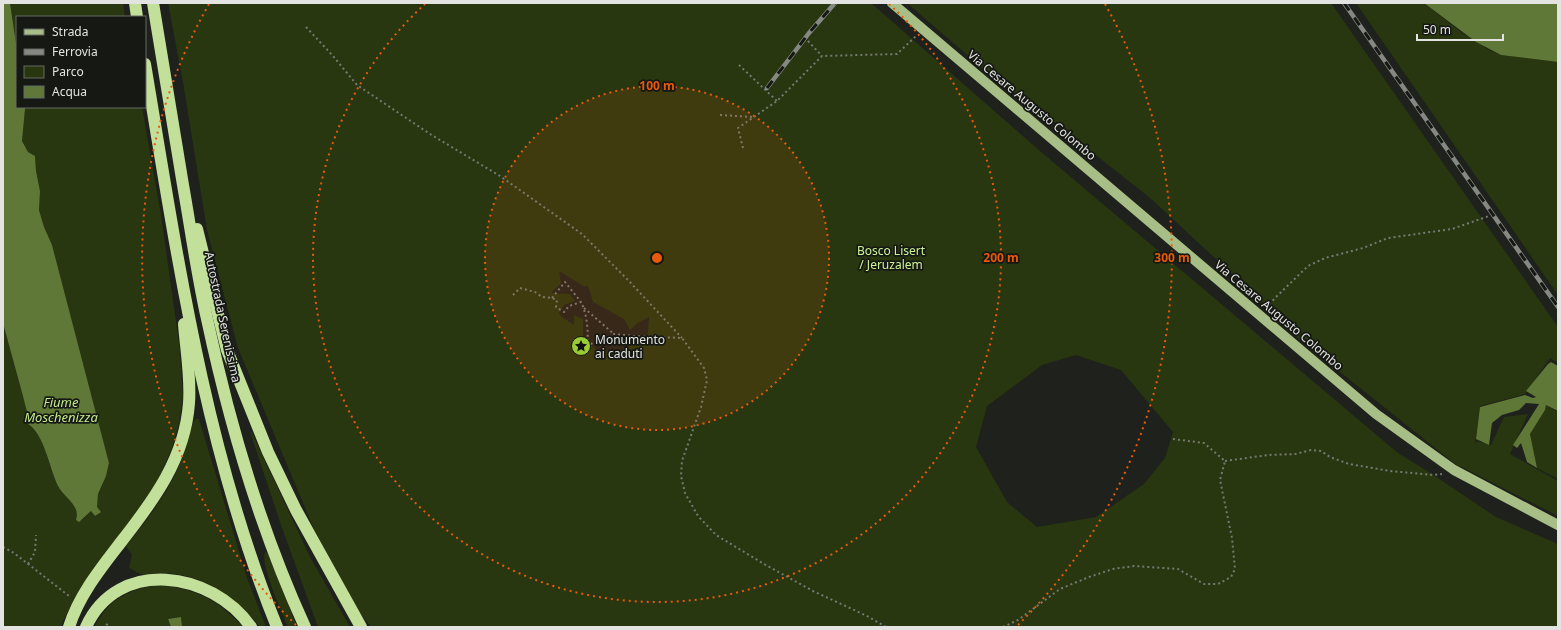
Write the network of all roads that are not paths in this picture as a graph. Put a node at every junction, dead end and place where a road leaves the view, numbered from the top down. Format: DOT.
graph roads {
  1 [pos="135,3"];
  2 [pos="152,3"];
  3 [pos="892,3"];
  4 [pos="137,16"];
  5 [pos="146,70"];
  6 [pos="183,184"];
  7 [pos="180,269"];
  8 [pos="1558,525"];
  9 [pos="69,627"];
  10 [pos="86,627"];
  11 [pos="251,627"];
  12 [pos="277,627"];
  13 [pos="305,627"];
  14 [pos="361,627"];
  1 -- 4 [label="highway"];
  2 -- 6 [label="highway, Autostrada Serenissima"];
  3 -- 8 [label="main road, Via Cesare Augusto Colombo"];
  5 -- 7 [label="highway"];
  6 -- 13 [label="highway, Autostrada Serenissima"];
  6 -- 14 [label="highway"];
  7 -- 9 [label="highway"];
  7 -- 12 [label="highway"];
  10 -- 11 [label="highway"];
}
